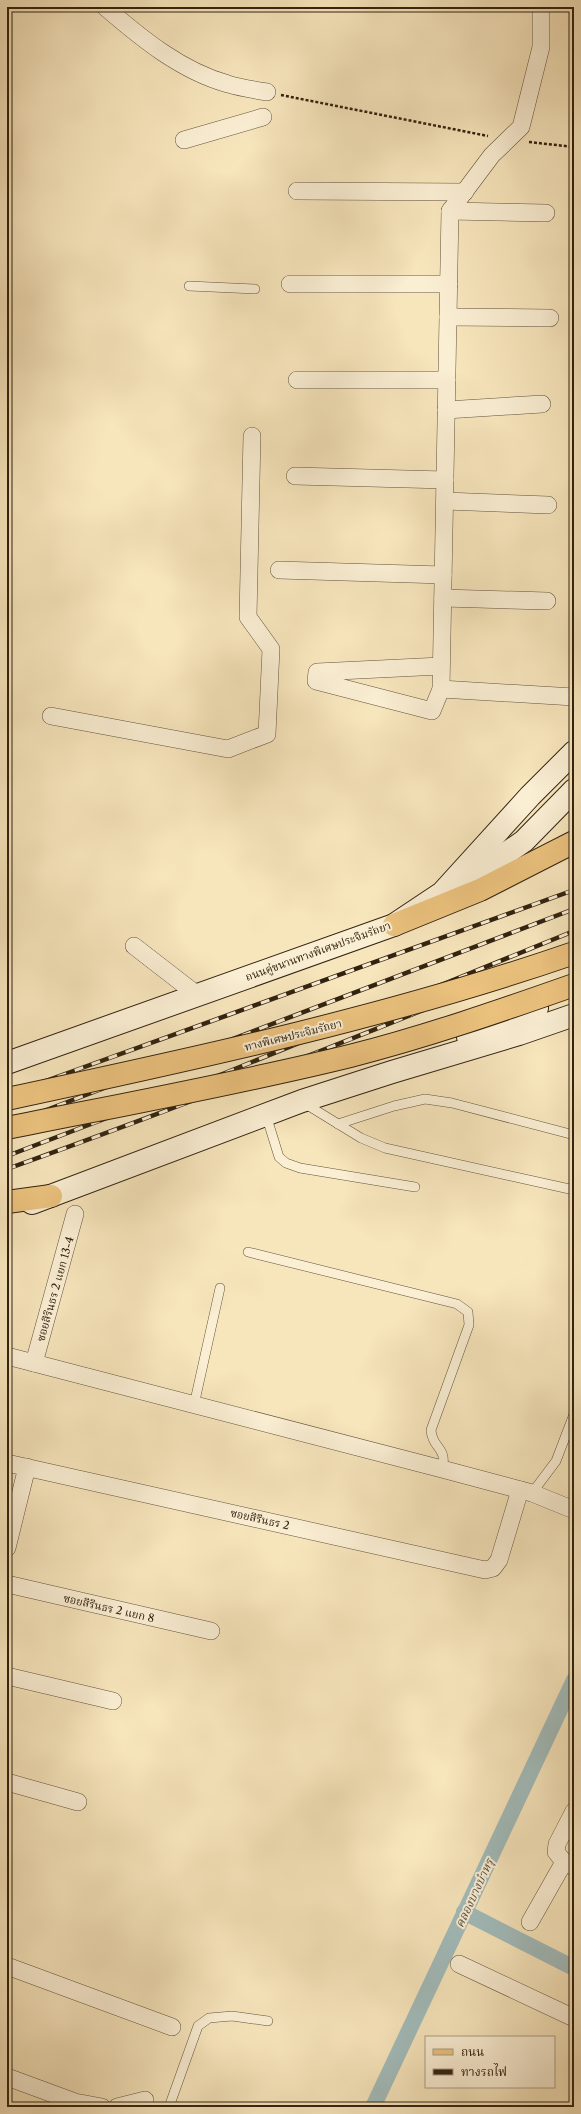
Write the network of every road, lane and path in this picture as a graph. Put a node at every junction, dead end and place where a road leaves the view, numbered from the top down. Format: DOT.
graph roads {
  1 [pos="105,7"];
  2 [pos="541,7"];
  3 [pos="267,92"];
  4 [pos="263,117"];
  5 [pos="184,140"];
  6 [pos="508,140"];
  7 [pos="574,147"];
  8 [pos="297,191"];
  9 [pos="465,192"];
  10 [pos="450,211"];
  11 [pos="546,213"];
  12 [pos="290,284"];
  13 [pos="449,284"];
  14 [pos="189,286"];
  15 [pos="255,289"];
  16 [pos="448,317"];
  17 [pos="550,318"];
  18 [pos="298,380"];
  19 [pos="447,380"];
  20 [pos="542,404"];
  21 [pos="446,410"];
  22 [pos="252,436"];
  23 [pos="296,476"];
  24 [pos="445,480"];
  25 [pos="444,502"];
  26 [pos="548,505"];
  27 [pos="279,570"];
  28 [pos="443,575"];
  29 [pos="443,598"];
  30 [pos="547,601"];
  31 [pos="441,666"];
  32 [pos="441,689"];
  33 [pos="574,697"];
  34 [pos="51,716"];
  35 [pos="574,752"];
  36 [pos="574,790"];
  37 [pos="574,842"];
  38 [pos="442,893"];
  39 [pos="394,925"];
  40 [pos="134,946"];
  41 [pos="574,953"];
  42 [pos="574,985"];
  43 [pos="196,994"];
  44 [pos="574,994"];
  45 [pos="574,1015"];
  46 [pos="7,1063"];
  47 [pos="392,1072"];
  48 [pos="7,1099"];
  49 [pos="302,1101"];
  50 [pos="266,1115"];
  51 [pos="338,1124"];
  52 [pos="7,1128"];
  53 [pos="574,1135"];
  54 [pos="415,1187"];
  55 [pos="574,1190"];
  56 [pos="51,1196"];
  57 [pos="7,1202"];
  58 [pos="7,1212"];
  59 [pos="75,1214"];
  60 [pos="248,1252"];
  61 [pos="220,1288"];
  62 [pos="7,1356"];
  63 [pos="34,1363"];
  64 [pos="194,1405"];
  65 [pos="574,1414"];
  66 [pos="7,1463"];
  67 [pos="27,1467"];
  68 [pos="442,1469"];
  69 [pos="526,1492"];
  70 [pos="574,1510"];
  71 [pos="7,1548"];
  72 [pos="7,1584"];
  73 [pos="211,1631"];
  74 [pos="7,1676"];
  75 [pos="113,1701"];
  76 [pos="7,1782"];
  77 [pos="78,1802"];
  78 [pos="574,1811"];
  79 [pos="569,1864"];
  80 [pos="530,1922"];
  81 [pos="459,1964"];
  82 [pos="7,1966"];
  83 [pos="574,2018"];
  84 [pos="268,2021"];
  85 [pos="172,2027"];
  86 [pos="7,2077"];
  87 [pos="145,2100"];
  88 [pos="102,2107"];
  89 [pos="117,2107"];
  90 [pos="170,2107"];
  1 -- 3 [label="street"];
  2 -- 6 [label="street"];
  3 -- 6 [label="path"];
  4 -- 5 [label="street"];
  6 -- 7 [label="path"];
  6 -- 9 [label="street"];
  8 -- 9 [label="street"];
  9 -- 10 [label="street"];
  10 -- 11 [label="street"];
  10 -- 13 [label="street"];
  12 -- 13 [label="street"];
  13 -- 16 [label="street"];
  14 -- 15 [label="lane"];
  16 -- 17 [label="street"];
  16 -- 19 [label="street"];
  18 -- 19 [label="street"];
  19 -- 21 [label="street"];
  20 -- 21 [label="street"];
  21 -- 24 [label="street"];
  22 -- 34 [label="street"];
  23 -- 24 [label="street"];
  24 -- 25 [label="street"];
  25 -- 26 [label="street"];
  25 -- 28 [label="street"];
  27 -- 28 [label="street"];
  28 -- 29 [label="street"];
  29 -- 30 [label="street"];
  29 -- 31 [label="street"];
  31 -- 32 [label="street"];
  31 -- 32 [label="street"];
  32 -- 33 [label="street"];
  35 -- 38 [label="main road, ถนนคู่ขนานทางพิเศษประจิมรัถยา"];
  36 -- 38 [label="main road"];
  37 -- 39 [label="main road"];
  38 -- 39 [label="main road, ถนนคู่ขนานทางพิเศษประจิมรัถยา"];
  39 -- 43 [label="main road, ถนนคู่ขนานทางพิเศษประจิมรัถยา"];
  40 -- 43 [label="street"];
  41 -- 48 [label="main road, ทางพิเศษประจิมรัถยา, bridge"];
  42 -- 52 [label="main road, bridge"];
  43 -- 46 [label="main road, ถนนคู่ขนานทางพิเศษประจิมรัถยา"];
  44 -- 47 [label="main road"];
  45 -- 47 [label="main road"];
  47 -- 49 [label="main road"];
  49 -- 50 [label="main road"];
  49 -- 51 [label="lane"];
  50 -- 54 [label="lane"];
  50 -- 56 [label="main road"];
  51 -- 53 [label="lane"];
  51 -- 55 [label="lane"];
  56 -- 57 [label="main road"];
  56 -- 58 [label="main road"];
  59 -- 63 [label="street, ซอยสิรินธร 2 แยก 13-4"];
  60 -- 68 [label="lane"];
  61 -- 64 [label="lane"];
  62 -- 63 [label="street"];
  63 -- 64 [label="street"];
  64 -- 68 [label="street"];
  65 -- 69 [label="lane"];
  66 -- 67 [label="street, ซอยสิรินธร 2"];
  67 -- 69 [label="street, ซอยสิรินธร 2"];
  67 -- 71 [label="street"];
  68 -- 69 [label="street"];
  69 -- 70 [label="street"];
  72 -- 73 [label="street, ซอยสิรินธร 2 แยก 8"];
  74 -- 75 [label="street"];
  76 -- 77 [label="street"];
  78 -- 79 [label="street"];
  79 -- 80 [label="street"];
  81 -- 83 [label="street"];
  82 -- 85 [label="street"];
  84 -- 90 [label="lane"];
  86 -- 88 [label="street"];
  87 -- 89 [label="street"];
}
